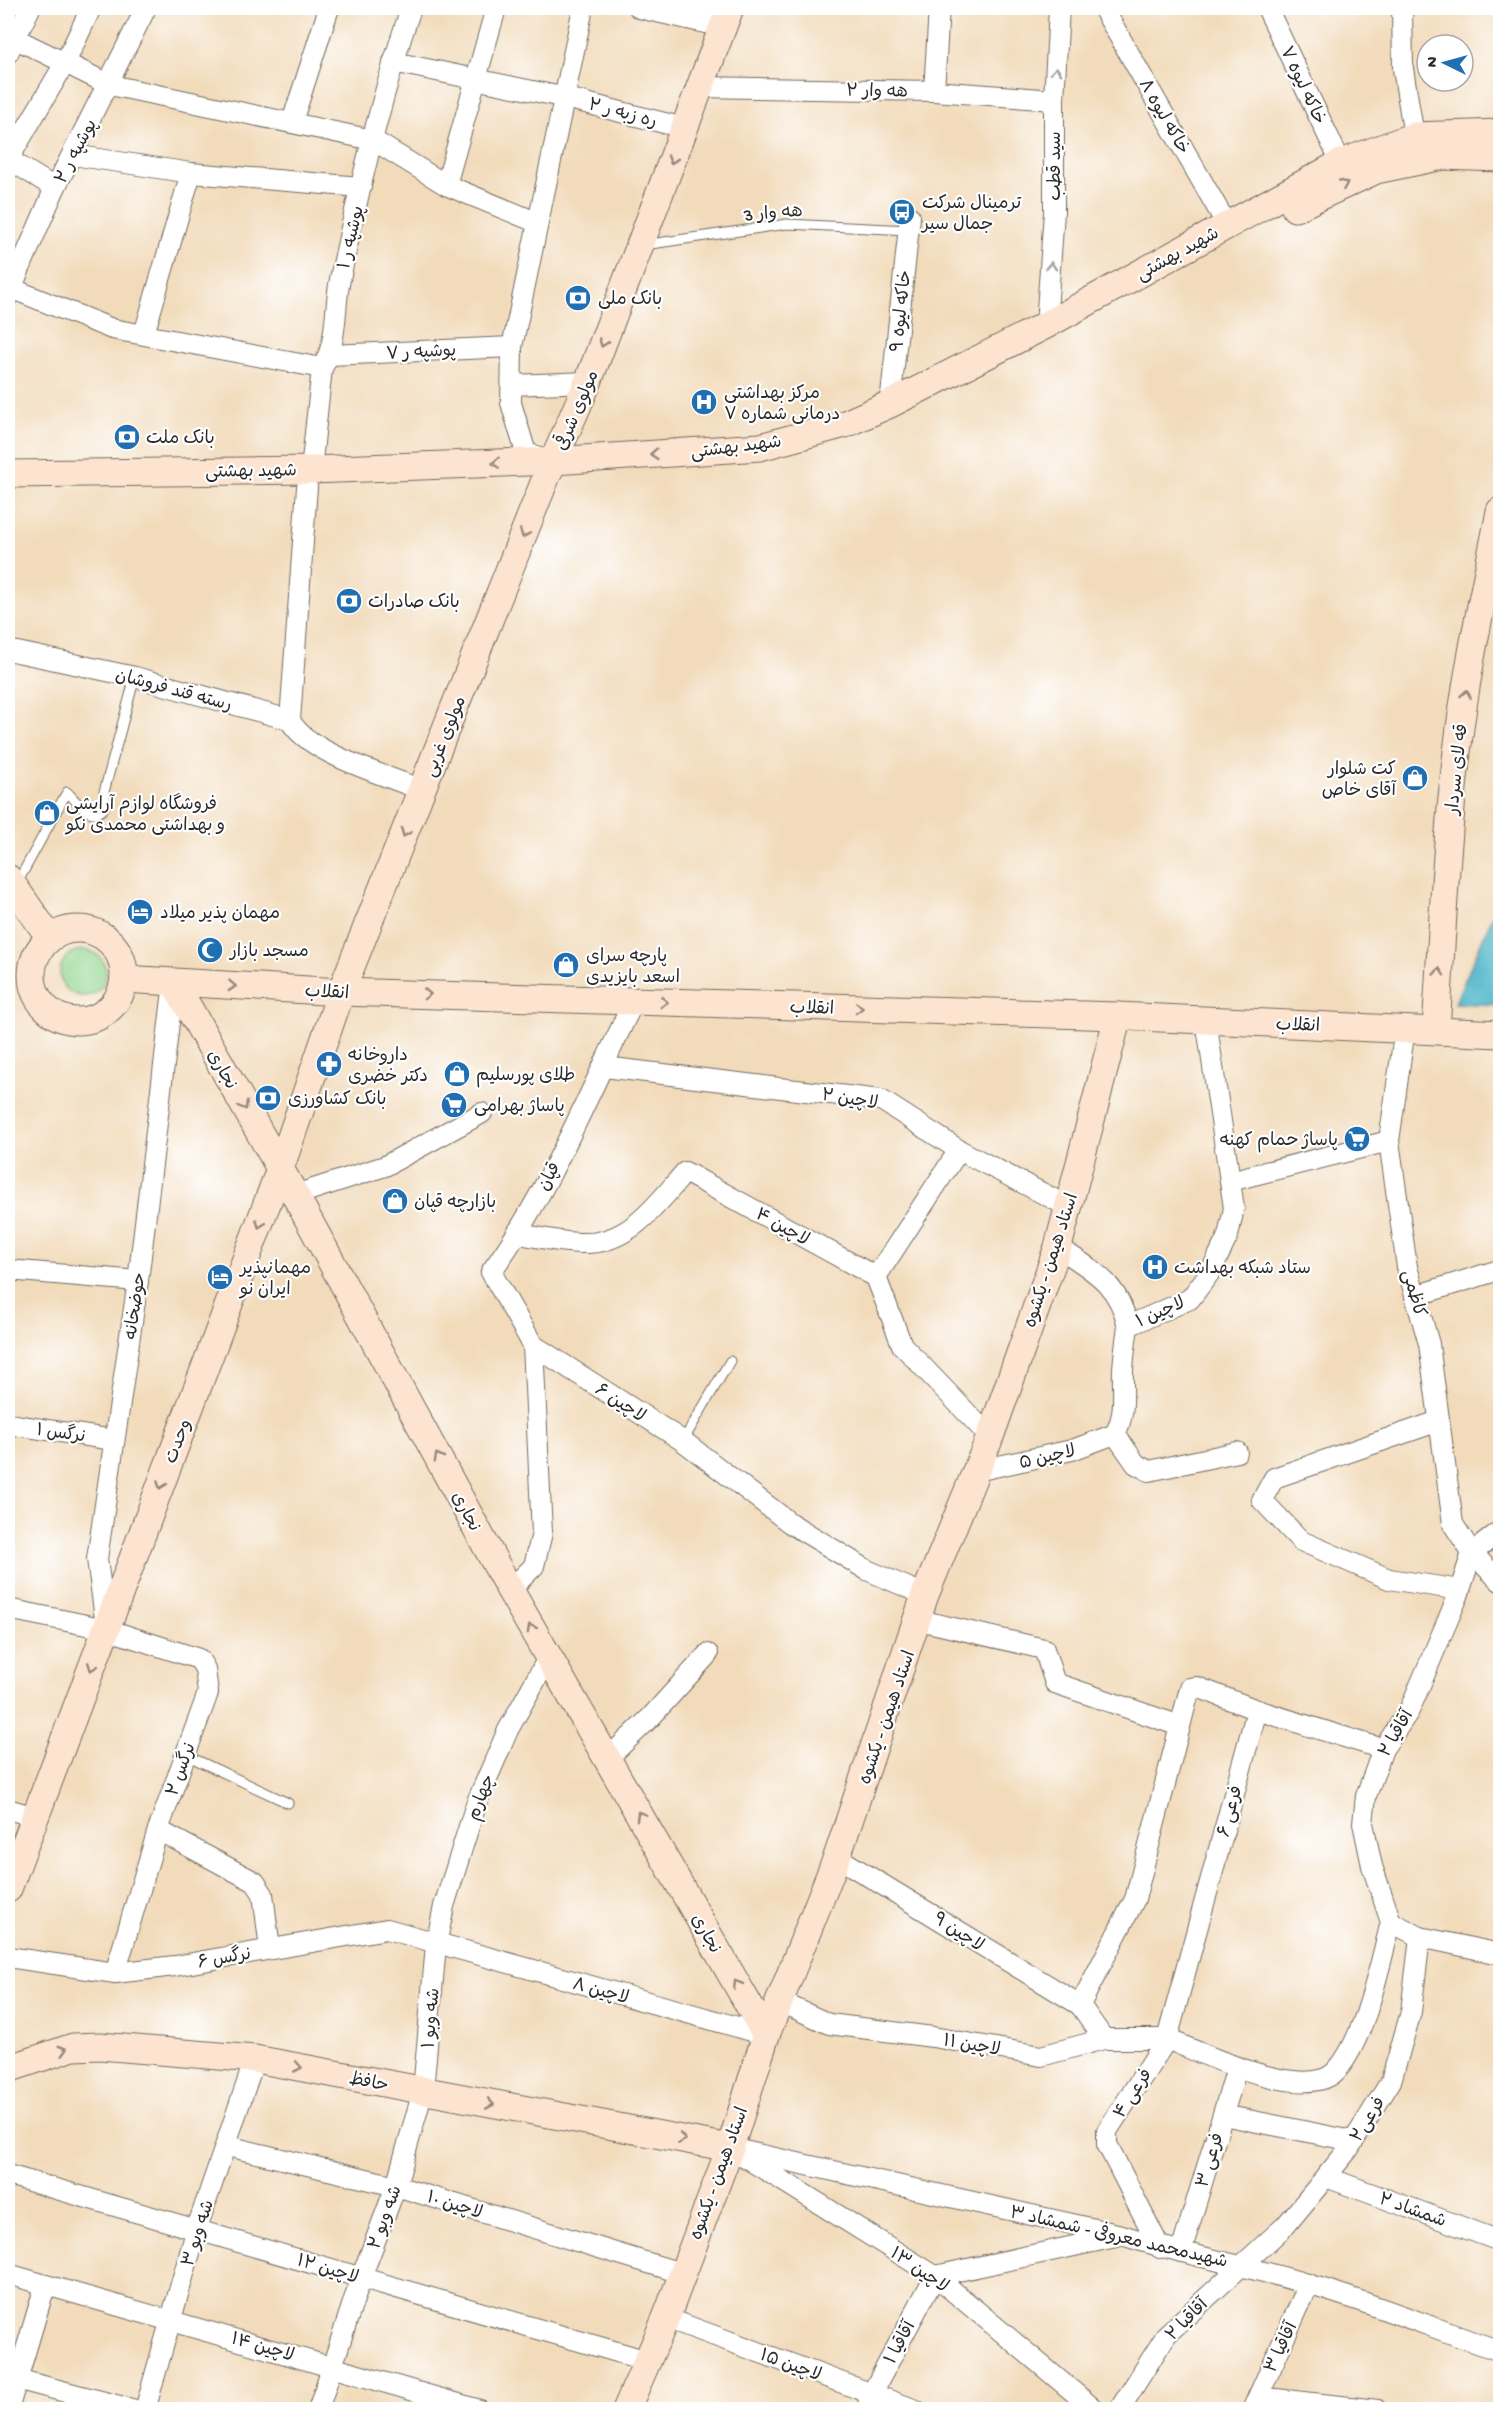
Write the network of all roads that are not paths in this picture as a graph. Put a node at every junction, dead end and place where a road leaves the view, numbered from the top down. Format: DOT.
graph roads {
  1 [pos="30,8"];
  2 [pos="91,8"];
  3 [pos="146,8"];
  4 [pos="329,8"];
  5 [pos="411,8"];
  6 [pos="496,8"];
  7 [pos="583,8"];
  8 [pos="639,8"];
  9 [pos="939,8"];
  10 [pos="1059,8"];
  11 [pos="1103,8"];
  12 [pos="1267,8"];
  13 [pos="1402,8"];
  14 [pos="727,17"];
  15 [pos="10,42"];
  16 [pos="393,62"];
  17 [pos="65,63"];
  18 [pos="475,78"];
  19 [pos="110,85"];
  20 [pos="698,87"];
  21 [pos="934,91"];
  22 [pos="562,97"];
  23 [pos="1054,100"];
  24 [pos="292,122"];
  25 [pos="684,128"];
  26 [pos="1500,133"];
  27 [pos="1414,136"];
  28 [pos="373,140"];
  29 [pos="73,155"];
  30 [pos="1500,158"];
  31 [pos="8,159"];
  32 [pos="1341,163"];
  33 [pos="191,173"];
  34 [pos="447,185"];
  35 [pos="361,187"];
  36 [pos="55,188"];
  37 [pos="536,222"];
  38 [pos="910,224"];
  39 [pos="1227,225"];
  40 [pos="642,245"];
  41 [pos="9,290"];
  42 [pos="1047,325"];
  43 [pos="144,334"];
  44 [pos="512,347"];
  45 [pos="326,362"];
  46 [pos="588,382"];
  47 [pos="512,385"];
  48 [pos="890,404"];
  49 [pos="550,470"];
  50 [pos="8,474"];
  51 [pos="309,478"];
  52 [pos="8,491"];
  53 [pos="1500,511"];
  54 [pos="8,650"];
  55 [pos="135,677"];
  56 [pos="290,720"];
  57 [pos="422,790"];
  58 [pos="11,883"];
  59 [pos="50,938"];
  60 [pos="20,978"];
  61 [pos="124,979"];
  62 [pos="174,982"];
  63 [pos="341,992"];
  64 [pos="634,1001"];
  65 [pos="1118,1016"];
  66 [pos="1206,1020"];
  67 [pos="1405,1028"];
  68 [pos="1436,1030"];
  69 [pos="1500,1034"];
  70 [pos="604,1067"];
  71 [pos="482,1113"];
  72 [pos="1389,1141"];
  73 [pos="959,1150"];
  74 [pos="280,1169"];
  75 [pos="1230,1180"];
  76 [pos="295,1195"];
  77 [pos="1069,1207"];
  78 [pos="518,1234"];
  79 [pos="1058,1247"];
  80 [pos="8,1270"];
  81 [pos="1499,1270"];
  82 [pos="876,1277"];
  83 [pos="138,1281"];
  84 [pos="1415,1296"];
  85 [pos="1128,1326"];
  86 [pos="533,1344"];
  87 [pos="730,1360"];
  88 [pos="1439,1421"];
  89 [pos="8,1424"];
  90 [pos="1115,1434"];
  91 [pos="990,1437"];
  92 [pos="114,1440"];
  93 [pos="683,1442"];
  94 [pos="1237,1452"];
  95 [pos="976,1471"];
  96 [pos="1500,1531"];
  97 [pos="1472,1553"];
  98 [pos="1500,1581"];
  99 [pos="510,1590"];
  100 [pos="1460,1590"];
  101 [pos="922,1607"];
  102 [pos="8,1610"];
  103 [pos="106,1629"];
  104 [pos="708,1654"];
  105 [pos="548,1658"];
  106 [pos="1257,1710"];
  107 [pos="1180,1726"];
  108 [pos="1383,1749"];
  109 [pos="186,1755"];
  110 [pos="607,1759"];
  111 [pos="288,1803"];
  112 [pos="8,1809"];
  113 [pos="35,1817"];
  114 [pos="158,1830"];
  115 [pos="837,1857"];
  116 [pos="8,1889"];
  117 [pos="1391,1922"];
  118 [pos="1420,1936"];
  119 [pos="436,1945"];
  120 [pos="270,1949"];
  121 [pos="1500,1954"];
  122 [pos="8,1958"];
  123 [pos="115,1973"];
  124 [pos="781,2002"];
  125 [pos="1080,2004"];
  126 [pos="766,2035"];
  127 [pos="1104,2039"];
  128 [pos="1167,2040"];
  129 [pos="255,2059"];
  130 [pos="1237,2068"];
  131 [pos="8,2069"];
  132 [pos="423,2091"];
  133 [pos="1223,2115"];
  134 [pos="1353,2141"];
  135 [pos="227,2146"];
  136 [pos="730,2148"];
  137 [pos="8,2175"];
  138 [pos="1326,2177"];
  139 [pos="396,2186"];
  140 [pos="197,2228"];
  141 [pos="1122,2235"];
  142 [pos="1500,2241"];
  143 [pos="1160,2247"];
  144 [pos="1181,2252"];
  145 [pos="1242,2265"];
  146 [pos="681,2273"];
  147 [pos="8,2274"];
  148 [pos="935,2276"];
  149 [pos="361,2278"];
  150 [pos="1309,2284"];
  151 [pos="45,2286"];
  152 [pos="666,2318"];
  153 [pos="171,2320"];
  154 [pos="1500,2351"];
  155 [pos="648,2361"];
  156 [pos="334,2366"];
  157 [pos="16,2379"];
  158 [pos="869,2401"];
  159 [pos="1255,2403"];
  160 [pos="8,2409"];
  161 [pos="135,2409"];
  162 [pos="145,2409"];
  163 [pos="318,2409"];
  164 [pos="480,2409"];
  165 [pos="626,2409"];
  166 [pos="916,2409"];
  167 [pos="1095,2409"];
  168 [pos="1119,2409"];
  169 [pos="1378,2409"];
  1 -- 15 [label="street"];
  2 -- 17 [label="street"];
  3 -- 19 [label="street, پوشپه ر ۲"];
  4 -- 24 [label="street"];
  5 -- 16 [label="street, ۱ پوشپه ر"];
  6 -- 18 [label="street"];
  7 -- 22 [label="street, مولوی شرقی"];
  8 -- 14 [label="street"];
  9 -- 21 [label="street"];
  23 -- 10 [label="street, سید قطب, one-way"];
  11 -- 39 [label="street, خاکه لیوه ۸"];
  12 -- 32 [label="street, خاکه لیوه ۷"];
  13 -- 27 [label="street"];
  14 -- 20 [label="main road, مولوی شرقی"];
  15 -- 17 [label="street"];
  16 -- 18 [label="street, ره زبه ر ۲"];
  16 -- 28 [label="street, ۱ پوشپه ر"];
  17 -- 19 [label="street"];
  17 -- 31 [label="street"];
  18 -- 22 [label="street, ره زبه ر ۲"];
  18 -- 34 [label="street"];
  19 -- 24 [label="street"];
  19 -- 29 [label="street, پوشپه ر ۲"];
  20 -- 21 [label="street, هه وار ۲"];
  20 -- 25 [label="main road, مولوی شرقی"];
  21 -- 23 [label="street, هه وار ۲"];
  22 -- 25 [label="street, ره زبه ر ۲"];
  22 -- 37 [label="street, مولوی شرقی"];
  42 -- 23 [label="street, سید قطب, one-way"];
  24 -- 28 [label="street"];
  25 -- 40 [label="main road, مولوی شرقی, one-way"];
  26 -- 27 [label="main road, شهید بهشتی"];
  27 -- 32 [label="main road, شهید بهشتی"];
  28 -- 34 [label="street"];
  28 -- 35 [label="street, ۱ پوشپه ر"];
  29 -- 33 [label="street"];
  29 -- 36 [label="street, پوشپه ر ۲"];
  49 -- 30 [label="main road, شهید بهشتی, one-way"];
  31 -- 36 [label="street"];
  32 -- 39 [label="main road, شهید بهشتی"];
  33 -- 35 [label="street"];
  33 -- 43 [label="street"];
  34 -- 37 [label="street"];
  35 -- 45 [label="street, ۱ پوشپه ر"];
  36 -- 41 [label="street, پوشپه ر ۲"];
  37 -- 44 [label="street, مولوی شرقی"];
  38 -- 40 [label="lane, هه وار 3"];
  38 -- 48 [label="street, خاکه لیوه ۹"];
  39 -- 42 [label="main road, شهید بهشتی"];
  40 -- 46 [label="main road, مولوی شرقی, one-way"];
  41 -- 43 [label="street, پوشپه ر ۷"];
  42 -- 48 [label="main road, شهید بهشتی"];
  43 -- 45 [label="street, پوشپه ر ۷"];
  44 -- 45 [label="street, پوشپه ر ۷"];
  44 -- 47 [label="street, مولوی شرقی"];
  45 -- 51 [label="street, ۱ پوشپه ر"];
  46 -- 47 [label="street"];
  46 -- 49 [label="main road, مولوی شرقی"];
  47 -- 49 [label="street, مولوی شرقی"];
  48 -- 49 [label="main road, شهید بهشتی, one-way"];
  49 -- 51 [label="main road, شهید بهشتی"];
  49 -- 57 [label="main road, مولوی غربی, one-way"];
  50 -- 51 [label="main road, شهید بهشتی"];
  51 -- 52 [label="main road, شهید بهشتی"];
  51 -- 56 [label="street, ۱ پوشپه ر"];
  68 -- 53 [label="main road, قه لای سردار, one-way"];
  54 -- 55 [label="street, رسته قند فروشان"];
  55 -- 56 [label="street, رسته قند فروشان"];
  55 -- 58 [label="lane"];
  56 -- 57 [label="street"];
  57 -- 63 [label="main road, مولوی غربی, one-way"];
  58 -- 59 [label="main road"];
  59 -- 60 [label="main road"];
  59 -- 61 [label="main road"];
  60 -- 61 [label="main road"];
  61 -- 62 [label="main road, انقلاب"];
  62 -- 63 [label="main road, انقلاب, one-way"];
  62 -- 74 [label="main road, نجاری, one-way"];
  62 -- 83 [label="street, حوضخانه"];
  63 -- 64 [label="main road, انقلاب, one-way"];
  63 -- 74 [label="main road, وحدت"];
  64 -- 65 [label="main road, انقلاب, one-way"];
  64 -- 70 [label="street, قپان"];
  65 -- 66 [label="main road, انقلاب"];
  65 -- 77 [label="main road, استاد هیمن - یکشوه"];
  66 -- 67 [label="main road, انقلاب"];
  66 -- 75 [label="street, لاچین ۱"];
  67 -- 68 [label="main road, انقلاب"];
  67 -- 72 [label="street, کاظمی"];
  68 -- 69 [label="main road, انقلاب"];
  70 -- 73 [label="street, لاچین ۲"];
  70 -- 78 [label="street, قپان"];
  71 -- 76 [label="street"];
  72 -- 75 [label="street"];
  72 -- 84 [label="street, کاظمی"];
  73 -- 77 [label="street, لاچین ۲"];
  73 -- 82 [label="street"];
  74 -- 76 [label="main road, نجاری"];
  74 -- 103 [label="main road, وحدت, one-way"];
  75 -- 85 [label="street, لاچین ۱"];
  99 -- 76 [label="main road, نجاری, one-way"];
  77 -- 79 [label="main road, استاد هیمن - یکشوه"];
  78 -- 82 [label="street, لاچین ۴"];
  78 -- 86 [label="street, قپان"];
  79 -- 85 [label="street"];
  79 -- 91 [label="main road, استاد هیمن - یکشوه"];
  80 -- 83 [label="street"];
  81 -- 84 [label="street"];
  82 -- 91 [label="street"];
  83 -- 92 [label="street, حوضخانه"];
  84 -- 88 [label="street, کاظمی"];
  85 -- 90 [label="street, لاچین ۱"];
  86 -- 93 [label="street, لاچین ۶"];
  86 -- 99 [label="street"];
  87 -- 93 [label="lane"];
  88 -- 97 [label="street, کاظمی"];
  88 -- 100 [label="street"];
  89 -- 92 [label="street, نرگس ۱"];
  90 -- 94 [label="street"];
  90 -- 95 [label="street, لاچین ۵"];
  91 -- 95 [label="main road, استاد هیمن - یکشوه"];
  92 -- 103 [label="street, حوضخانه"];
  93 -- 101 [label="street, لاچین ۶"];
  95 -- 101 [label="main road, استاد هیمن - یکشوه"];
  96 -- 97 [label="street"];
  97 -- 98 [label="street, کاظمی"];
  97 -- 100 [label="street, آقاقیا ۲"];
  105 -- 99 [label="main road, نجاری, one-way"];
  100 -- 108 [label="street, آقاقیا ۲"];
  101 -- 107 [label="street, لاچین ۶"];
  101 -- 115 [label="main road, استاد هیمن - یکشوه"];
  102 -- 103 [label="street"];
  103 -- 109 [label="street, نرگس ۲"];
  103 -- 113 [label="main road, وحدت, one-way"];
  104 -- 110 [label="street"];
  105 -- 110 [label="main road, نجاری"];
  105 -- 119 [label="street, چهارم"];
  106 -- 107 [label="street"];
  106 -- 108 [label="street"];
  106 -- 128 [label="street, فرعی ۶"];
  107 -- 125 [label="street"];
  108 -- 117 [label="street, آقاقیا ۲"];
  109 -- 111 [label="lane"];
  109 -- 114 [label="street, نرگس ۲"];
  126 -- 110 [label="main road, نجاری, one-way"];
  112 -- 113 [label="street"];
  113 -- 116 [label="main road, وحدت"];
  114 -- 120 [label="street"];
  114 -- 123 [label="street, نرگس ۲"];
  115 -- 124 [label="main road, استاد هیمن - یکشوه"];
  115 -- 125 [label="street, لاچین ۹"];
  117 -- 118 [label="street"];
  117 -- 130 [label="street"];
  118 -- 121 [label="street"];
  118 -- 134 [label="street, فرعی۲"];
  119 -- 120 [label="street, نرگس ۶"];
  119 -- 126 [label="street, لاچین ۸"];
  119 -- 132 [label="street, شه وبو ۱"];
  120 -- 123 [label="street, نرگس ۶"];
  122 -- 123 [label="street, نرگس ۶"];
  124 -- 126 [label="main road, استاد هیمن - یکشوه"];
  124 -- 127 [label="street, لاچین ۱۱"];
  125 -- 127 [label="street"];
  126 -- 136 [label="main road, استاد هیمن - یکشوه"];
  127 -- 128 [label="street, لاچین ۱۱"];
  128 -- 130 [label="street"];
  128 -- 143 [label="street, فرعی ۴"];
  131 -- 129 [label="main road, حافظ, one-way"];
  129 -- 132 [label="main road, حافظ, one-way"];
  129 -- 135 [label="street, شه وبو ۳"];
  130 -- 133 [label="street, فرعی ۳"];
  132 -- 136 [label="main road, حافظ, one-way"];
  132 -- 139 [label="street, شه وبو ۲"];
  133 -- 134 [label="street"];
  133 -- 144 [label="street, فرعی ۳"];
  134 -- 138 [label="street, فرعی۲"];
  135 -- 139 [label="street, لاچین ۱۰"];
  135 -- 140 [label="street, شه وبو ۳"];
  136 -- 141 [label="street, شهیدمحمد معروفی - شمشاد ۳"];
  136 -- 146 [label="main road, استاد هیمن - یکشوه"];
  136 -- 148 [label="street, لاچین ۱۳"];
  137 -- 140 [label="street, لاچین ۱۲"];
  138 -- 142 [label="street, شمشاد ۲"];
  138 -- 145 [label="street, فرعی۲"];
  139 -- 146 [label="street, لاچین ۱۰"];
  139 -- 149 [label="street, شه وبو ۲"];
  140 -- 149 [label="street, لاچین ۱۲"];
  140 -- 153 [label="street, شه وبو ۳"];
  141 -- 143 [label="street, شهیدمحمد معروفی - شمشاد ۳"];
  141 -- 148 [label="street"];
  143 -- 144 [label="street, شهیدمحمد معروفی - شمشاد ۳"];
  144 -- 145 [label="street, شهیدمحمد معروفی - شمشاد ۳"];
  145 -- 150 [label="street, شهیدمحمد معروفی - شمشاد ۳"];
  145 -- 168 [label="street, آقاقیا ۲"];
  146 -- 152 [label="main road, استاد هیمن - یکشوه"];
  147 -- 151 [label="street, لاچین ۱۴"];
  148 -- 158 [label="street, آقاقیا ۱"];
  148 -- 167 [label="street, لاچین ۱۳"];
  149 -- 155 [label="street, لاچین ۱۲"];
  149 -- 156 [label="street, شه وبو ۲"];
  150 -- 154 [label="street, شهیدمحمد معروفی - شمشاد ۳"];
  150 -- 159 [label="street, آقاقیا ۳"];
  151 -- 153 [label="street, لاچین ۱۴"];
  151 -- 157 [label="street"];
  152 -- 155 [label="main road, استاد هیمن - یکشوه"];
  152 -- 158 [label="street, لاچین ۱۵"];
  153 -- 156 [label="street, لاچین ۱۴"];
  153 -- 162 [label="street, شه وبو ۳"];
  155 -- 165 [label="main road, استاد هیمن - یکشوه"];
  156 -- 163 [label="street, شه وبو ۲"];
  156 -- 164 [label="street, لاچین ۱۴"];
  157 -- 160 [label="street"];
  157 -- 161 [label="street"];
  158 -- 166 [label="street, لاچین ۱۵"];
  159 -- 169 [label="street"];
}
